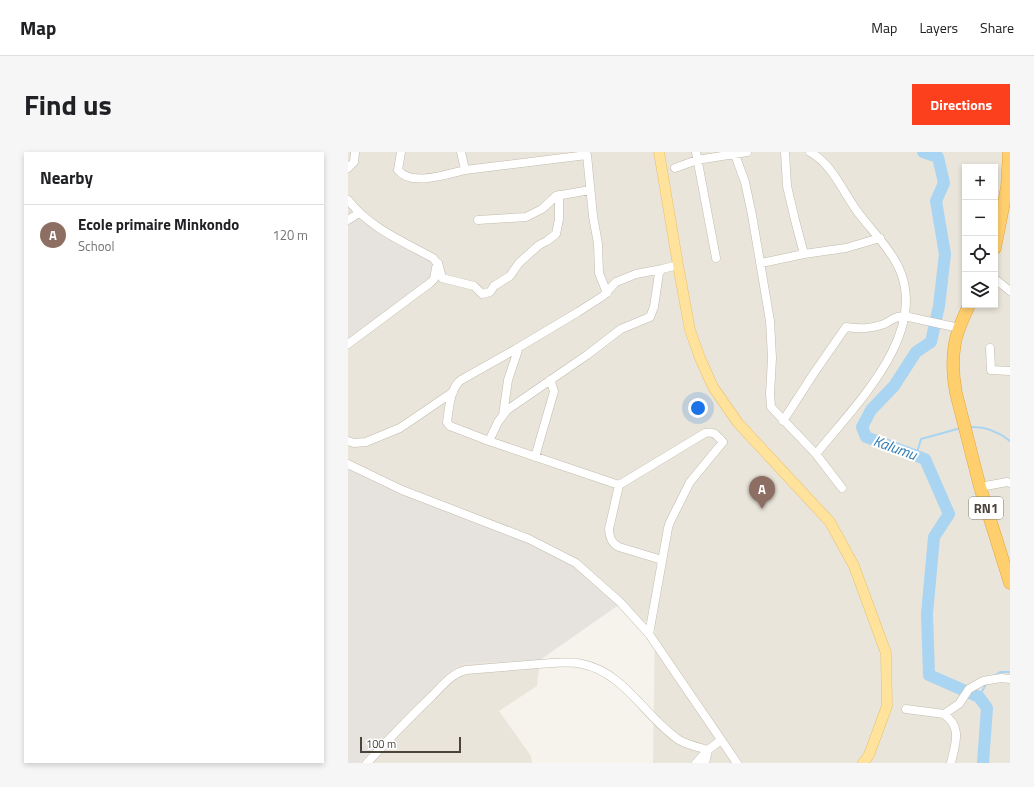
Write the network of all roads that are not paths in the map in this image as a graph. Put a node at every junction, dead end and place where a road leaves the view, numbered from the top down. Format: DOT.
graph roads {
  1 [pos="355,152"];
  2 [pos="401,152"];
  3 [pos="461,152"];
  4 [pos="659,152"];
  5 [pos="747,152"];
  6 [pos="785,152"];
  7 [pos="810,152"];
  8 [pos="1009,152"];
  9 [pos="734,153"];
  10 [pos="580,154"];
  11 [pos="697,156"];
  12 [pos="348,168"];
  13 [pos="675,168"];
  14 [pos="465,170"];
  15 [pos="590,190"];
  16 [pos="559,194"];
  17 [pos="348,200"];
  18 [pos="359,213"];
  19 [pos="348,220"];
  20 [pos="478,220"];
  21 [pos="997,236"];
  22 [pos="880,238"];
  23 [pos="804,254"];
  24 [pos="716,258"];
  25 [pos="438,263"];
  26 [pos="761,263"];
  27 [pos="678,264"];
  28 [pos="662,269"];
  29 [pos="442,278"];
  30 [pos="434,279"];
  31 [pos="998,281"];
  32 [pos="1010,291"];
  33 [pos="607,293"];
  34 [pos="968,308"];
  35 [pos="904,316"];
  36 [pos="959,328"];
  37 [pos="348,344"];
  38 [pos="520,347"];
  39 [pos="990,348"];
  40 [pos="1010,371"];
  41 [pos="550,380"];
  42 [pos="453,392"];
  43 [pos="503,415"];
  44 [pos="783,421"];
  45 [pos="348,441"];
  46 [pos="490,441"];
  47 [pos="816,454"];
  48 [pos="535,457"];
  49 [pos="348,464"];
  50 [pos="1010,483"];
  51 [pos="619,485"];
  52 [pos="980,487"];
  53 [pos="842,488"];
  54 [pos="662,560"];
  55 [pos="1010,583"];
  56 [pos="650,634"];
  57 [pos="1010,679"];
  58 [pos="906,709"];
  59 [pos="944,714"];
  60 [pos="722,740"];
  61 [pos="707,750"];
  62 [pos="366,763"];
  63 [pos="696,763"];
  64 [pos="705,763"];
  65 [pos="737,763"];
  66 [pos="863,763"];
  67 [pos="951,763"];
  1 -- 12 [label="street"];
  2 -- 14 [label="street"];
  3 -- 14 [label="street"];
  4 -- 27 [label="main road"];
  5 -- 9 [label="street"];
  6 -- 23 [label="street"];
  7 -- 22 [label="street"];
  8 -- 21 [label="highway"];
  9 -- 11 [label="street"];
  9 -- 26 [label="street"];
  10 -- 14 [label="street"];
  10 -- 15 [label="street"];
  11 -- 13 [label="street"];
  11 -- 24 [label="street"];
  15 -- 16 [label="street"];
  15 -- 33 [label="street"];
  16 -- 20 [label="street"];
  16 -- 29 [label="street"];
  17 -- 18 [label="street"];
  18 -- 19 [label="street"];
  18 -- 25 [label="street"];
  22 -- 23 [label="street"];
  22 -- 35 [label="street"];
  23 -- 26 [label="street"];
  25 -- 29 [label="street"];
  25 -- 30 [label="street"];
  26 -- 44 [label="street"];
  27 -- 28 [label="street"];
  27 -- 66 [label="main road"];
  28 -- 33 [label="street"];
  28 -- 41 [label="street"];
  29 -- 30 [label="street"];
  30 -- 37 [label="street"];
  31 -- 32 [label="street"];
  33 -- 38 [label="street"];
  34 -- 36 [label="highway, RN1"];
  35 -- 36 [label="street"];
  35 -- 44 [label="street"];
  35 -- 47 [label="street"];
  36 -- 52 [label="highway, RN1"];
  38 -- 42 [label="street"];
  38 -- 43 [label="street"];
  39 -- 40 [label="street"];
  41 -- 43 [label="street"];
  41 -- 48 [label="street"];
  42 -- 45 [label="street"];
  42 -- 46 [label="street"];
  43 -- 46 [label="street"];
  44 -- 47 [label="street"];
  46 -- 48 [label="street"];
  47 -- 53 [label="street"];
  48 -- 51 [label="street"];
  49 -- 56 [label="street"];
  50 -- 52 [label="street"];
  51 -- 54 [label="street"];
  51 -- 54 [label="street"];
  52 -- 55 [label="highway, RN1"];
  54 -- 56 [label="street"];
  56 -- 60 [label="street"];
  57 -- 59 [label="street"];
  58 -- 59 [label="street"];
  59 -- 67 [label="street"];
  60 -- 61 [label="street"];
  60 -- 65 [label="street"];
  61 -- 62 [label="street"];
  61 -- 63 [label="street"];
  61 -- 64 [label="street"];
}
